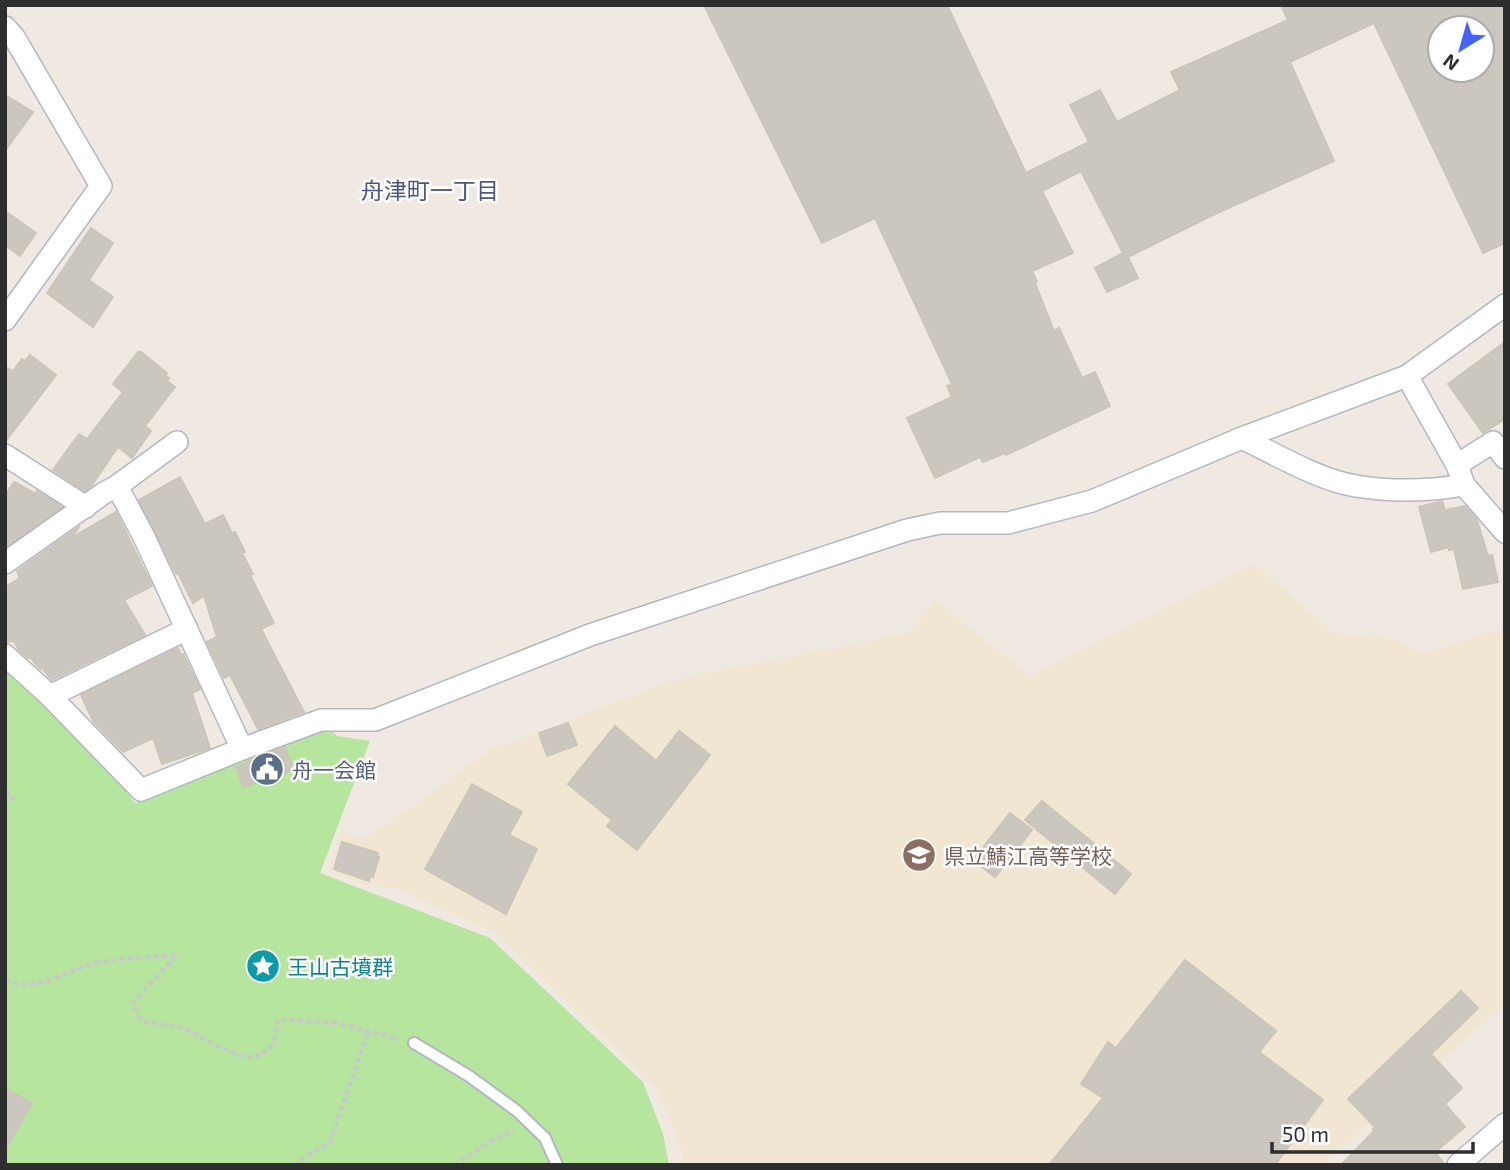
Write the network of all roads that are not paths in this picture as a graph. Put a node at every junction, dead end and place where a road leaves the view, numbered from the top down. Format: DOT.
graph roads {
  1 [pos="8,38"];
  2 [pos="1505,305"];
  3 [pos="5,320"];
  4 [pos="1407,376"];
  5 [pos="1242,438"];
  6 [pos="177,442"];
  7 [pos="5,455"];
  8 [pos="1505,458"];
  9 [pos="1461,475"];
  10 [pos="117,486"];
  11 [pos="86,507"];
  12 [pos="1505,533"];
  13 [pos="5,563"];
  14 [pos="187,629"];
  15 [pos="5,655"];
  16 [pos="50,696"];
  17 [pos="242,749"];
  18 [pos="414,1043"];
  19 [pos="1505,1124"];
  20 [pos="557,1165"];
  21 [pos="1458,1165"];
  1 -- 3 [label="street"];
  2 -- 4 [label="street"];
  4 -- 5 [label="street"];
  4 -- 9 [label="street"];
  5 -- 9 [label="street"];
  5 -- 17 [label="street"];
  6 -- 10 [label="street"];
  7 -- 11 [label="street"];
  8 -- 9 [label="street"];
  9 -- 12 [label="street"];
  10 -- 11 [label="street"];
  10 -- 14 [label="street"];
  11 -- 13 [label="street"];
  14 -- 16 [label="street"];
  14 -- 17 [label="street"];
  15 -- 16 [label="street"];
  16 -- 17 [label="street"];
  18 -- 20 [label="lane"];
  19 -- 21 [label="street"];
}
